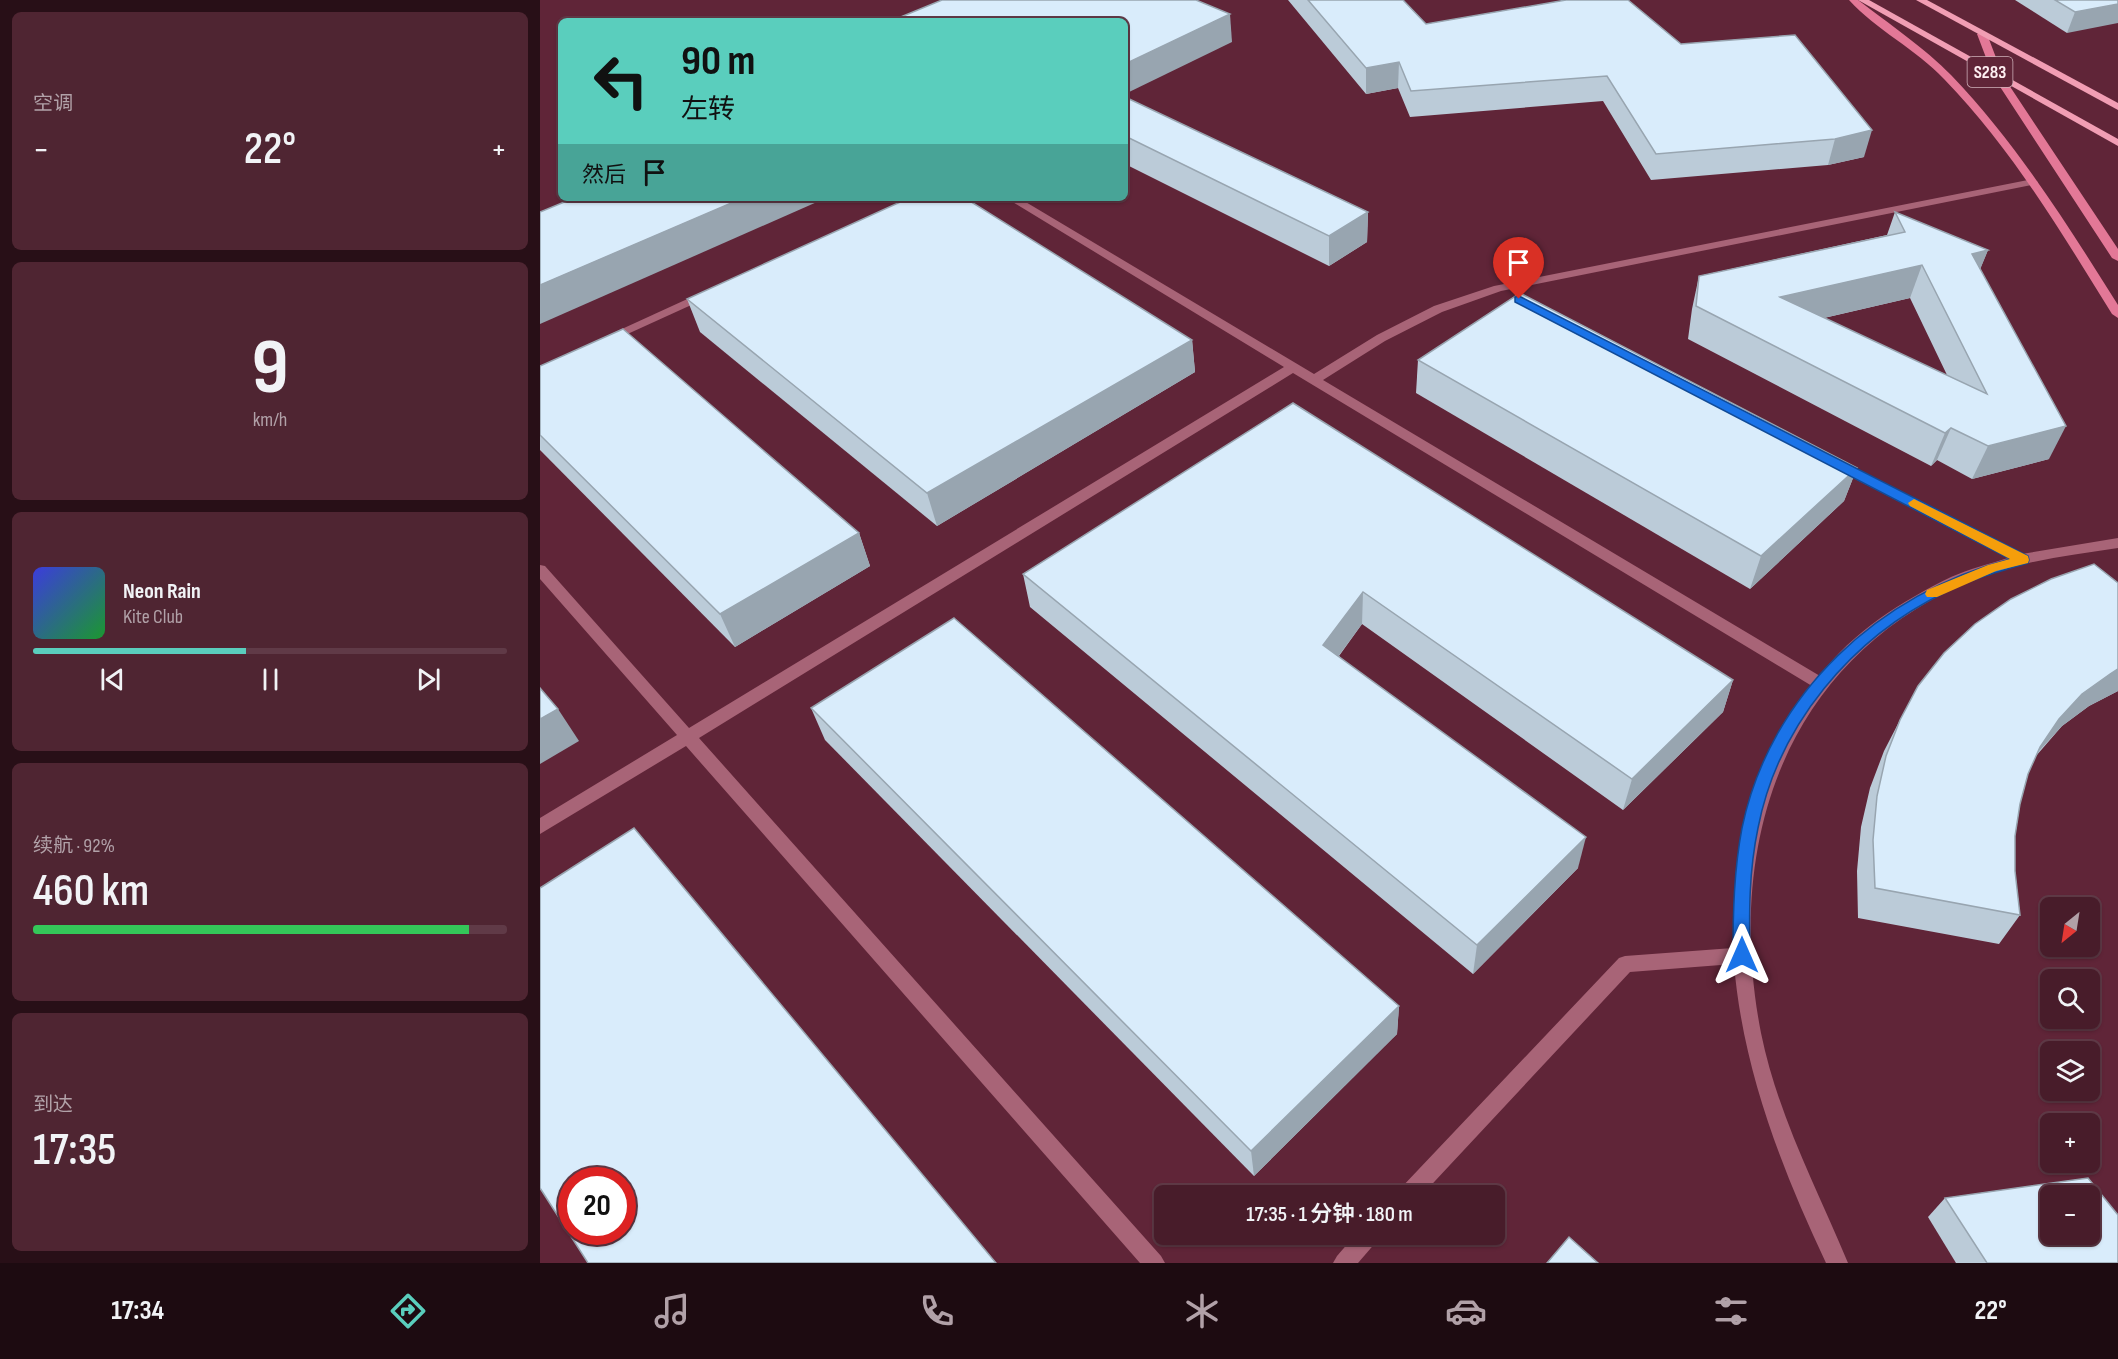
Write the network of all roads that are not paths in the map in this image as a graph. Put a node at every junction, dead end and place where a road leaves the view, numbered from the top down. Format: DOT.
graph roads {
  1 [pos="1852,0"];
  2 [pos="1862,0"];
  3 [pos="1920,0"];
  4 [pos="1982,34"];
  5 [pos="1998,76"];
  6 [pos="2118,107"];
  7 [pos="2118,143"];
  8 [pos="2033,182"];
  9 [pos="1016,201"];
  10 [pos="2118,258"];
  11 [pos="1498,288"];
  12 [pos="714,291"];
  13 [pos="1519,299"];
  14 [pos="2118,314"];
  15 [pos="594,344"];
  16 [pos="1293,367"];
  17 [pos="1314,380"];
  18 [pos="1823,457"];
  19 [pos="2118,543"];
  20 [pos="2023,560"];
  21 [pos="540,570"];
  22 [pos="1819,683"];
  23 [pos="688,737"];
  24 [pos="540,827"];
  25 [pos="1742,955"];
  26 [pos="1417,1185"];
  27 [pos="1360,1245"];
  28 [pos="1154,1263"];
  29 [pos="1344,1263"];
  30 [pos="1837,1263"];
  1 -- 8 [label="main road"];
  2 -- 5 [label="main road, S283"];
  3 -- 4 [label="main road, S283"];
  4 -- 5 [label="main road"];
  4 -- 6 [label="main road, S283"];
  5 -- 7 [label="main road, S283"];
  5 -- 10 [label="main road"];
  8 -- 11 [label="lane"];
  8 -- 14 [label="main road"];
  9 -- 16 [label="lane"];
  11 -- 13 [label="lane"];
  11 -- 17 [label="lane"];
  12 -- 15 [label="lane"];
  16 -- 17 [label="lane"];
  16 -- 23 [label="lane"];
  17 -- 22 [label="lane"];
  18 -- 20 [label="lane"];
  19 -- 20 [label="lane"];
  20 -- 22 [label="lane"];
  21 -- 23 [label="lane"];
  22 -- 25 [label="lane"];
  23 -- 24 [label="lane"];
  23 -- 28 [label="lane"];
  25 -- 26 [label="lane"];
  25 -- 30 [label="lane"];
  27 -- 29 [label="lane"];
}
